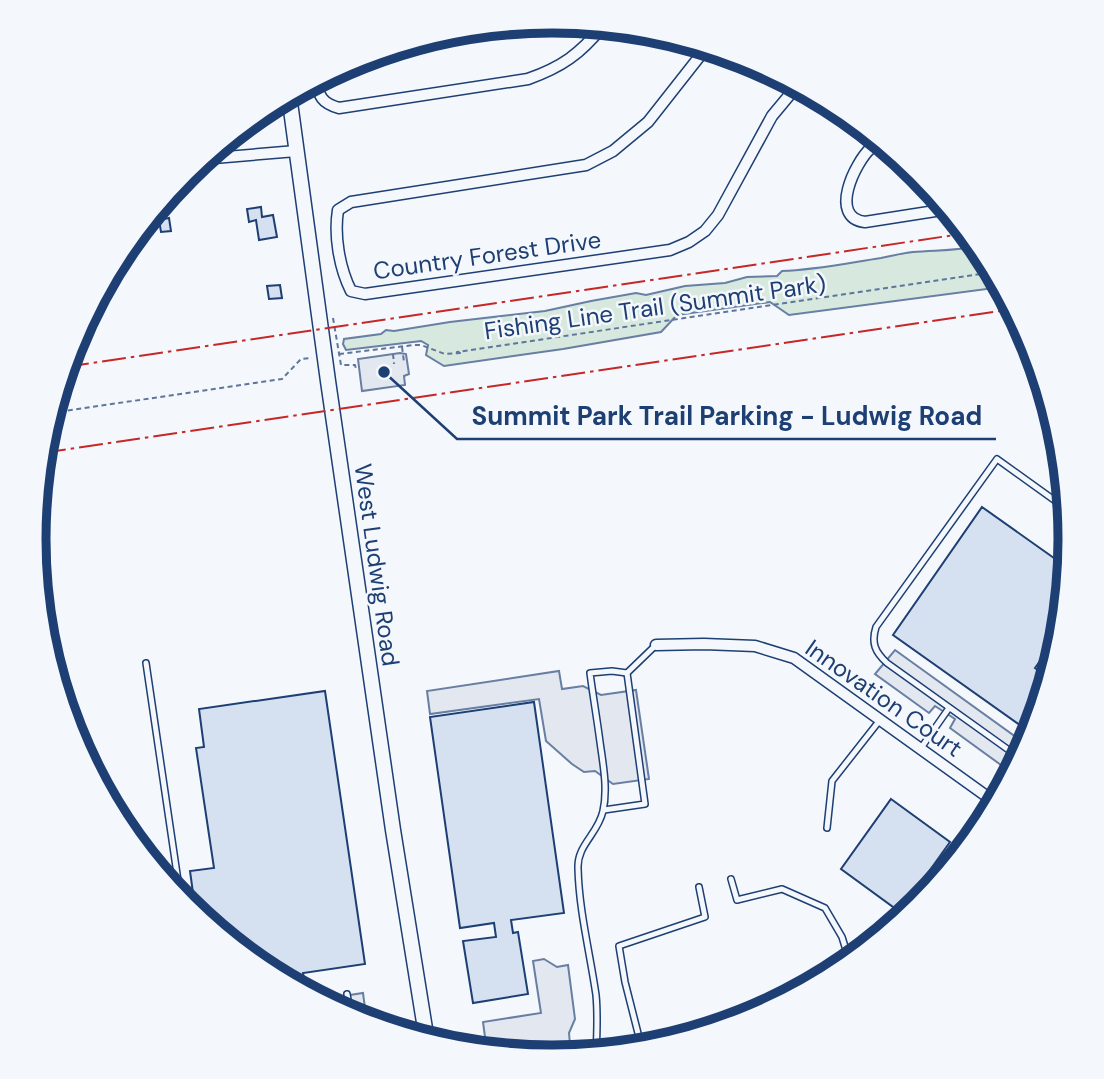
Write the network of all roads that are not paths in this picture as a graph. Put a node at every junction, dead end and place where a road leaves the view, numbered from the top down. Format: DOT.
graph roads {
  1 [pos="594,35"];
  2 [pos="701,56"];
  3 [pos="318,91"];
  4 [pos="791,93"];
  5 [pos="290,107"];
  6 [pos="871,147"];
  7 [pos="296,151"];
  8 [pos="220,157"];
  9 [pos="937,211"];
  10 [pos="1057,502"];
  11 [pos="656,645"];
  12 [pos="146,663"];
  13 [pos="627,673"];
  14 [pos="949,708"];
  15 [pos="880,720"];
  16 [pos="921,749"];
  17 [pos="1011,752"];
  18 [pos="988,797"];
  19 [pos="604,810"];
  20 [pos="827,828"];
  21 [pos="731,879"];
  22 [pos="178,880"];
  23 [pos="699,887"];
  24 [pos="846,951"];
  25 [pos="348,994"];
  26 [pos="349,1003"];
  27 [pos="426,1029"];
  28 [pos="639,1038"];
  29 [pos="596,1044"];
  1 -- 3 [label="street"];
  2 -- 4 [label="street, Country Forest Drive"];
  5 -- 7 [label="main road, West Ludwig Road"];
  6 -- 9 [label="street"];
  7 -- 8 [label="street"];
  7 -- 27 [label="main road, West Ludwig Road"];
  10 -- 14 [label="lane"];
  11 -- 13 [label="lane"];
  11 -- 15 [label="street, Innovation Court"];
  12 -- 22 [label="lane"];
  13 -- 19 [label="lane"];
  13 -- 19 [label="lane"];
  14 -- 16 [label="lane"];
  14 -- 17 [label="lane"];
  15 -- 16 [label="street, Innovation Court"];
  15 -- 20 [label="lane"];
  16 -- 18 [label="street, Innovation Court"];
  19 -- 29 [label="lane"];
  21 -- 24 [label="lane"];
  23 -- 28 [label="lane"];
  25 -- 26 [label="lane"];
}
